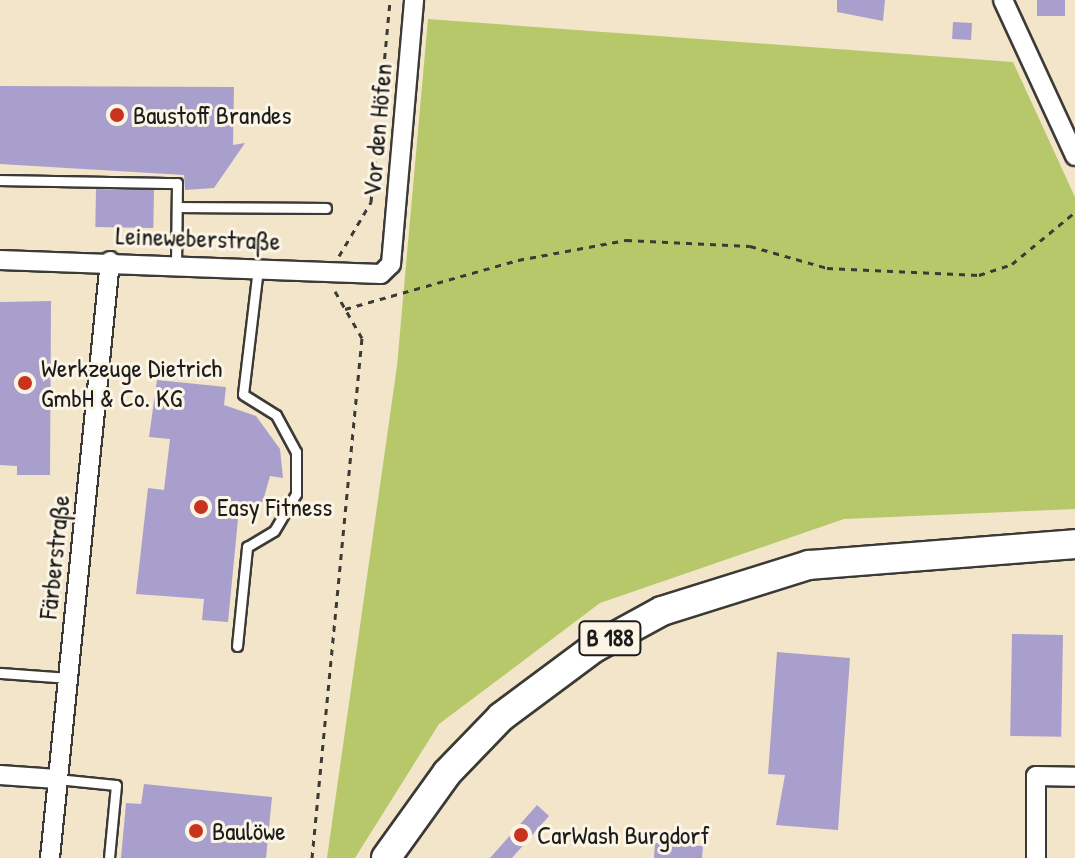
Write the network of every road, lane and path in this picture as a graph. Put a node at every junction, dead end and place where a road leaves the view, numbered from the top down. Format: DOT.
graph roads {
  1 [pos="390,0"];
  2 [pos="414,0"];
  3 [pos="1003,0"];
  4 [pos="1075,156"];
  5 [pos="0,180"];
  6 [pos="177,207"];
  7 [pos="326,208"];
  8 [pos="1075,212"];
  9 [pos="0,260"];
  10 [pos="110,261"];
  11 [pos="176,261"];
  12 [pos="391,264"];
  13 [pos="259,265"];
  14 [pos="337,270"];
  15 [pos="345,309"];
  16 [pos="1075,544"];
  17 [pos="237,646"];
  18 [pos="0,673"];
  19 [pos="68,678"];
  20 [pos="0,775"];
  21 [pos="1075,777"];
  22 [pos="57,779"];
  23 [pos="50,858"];
  24 [pos="109,858"];
  25 [pos="312,858"];
  26 [pos="386,858"];
  27 [pos="1036,858"];
  1 -- 14 [label="path"];
  2 -- 12 [label="street, Vor den Höfen"];
  3 -- 4 [label="street"];
  5 -- 6 [label="lane"];
  6 -- 7 [label="lane"];
  6 -- 11 [label="lane"];
  8 -- 15 [label="path"];
  9 -- 10 [label="street, Leineweberstraße"];
  10 -- 11 [label="street, Leineweberstraße"];
  10 -- 19 [label="street, Färberstraße"];
  11 -- 13 [label="street, Leineweberstraße"];
  12 -- 14 [label="street, Leineweberstraße"];
  13 -- 14 [label="street, Leineweberstraße"];
  13 -- 17 [label="lane"];
  14 -- 15 [label="path"];
  15 -- 25 [label="path"];
  16 -- 26 [label="main road, B 188"];
  18 -- 19 [label="lane"];
  19 -- 22 [label="street, Färberstraße"];
  20 -- 22 [label="street"];
  21 -- 27 [label="street"];
  22 -- 23 [label="street, Färberstraße"];
  22 -- 24 [label="lane"];
}
